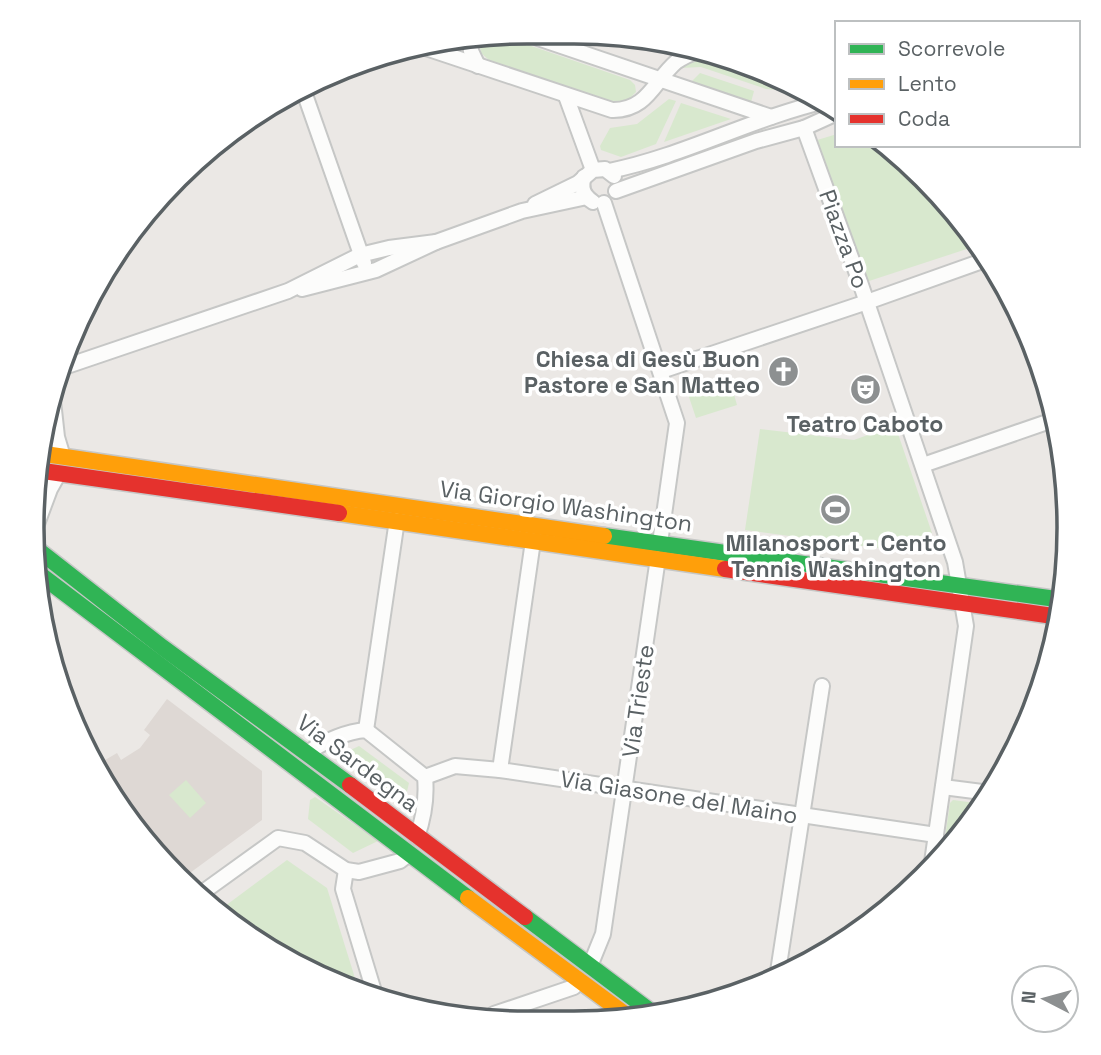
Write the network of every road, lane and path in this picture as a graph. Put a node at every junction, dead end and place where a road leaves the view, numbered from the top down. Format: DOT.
graph roads {
  1 [pos="555,44"];
  2 [pos="471,47"];
  3 [pos="438,52"];
  4 [pos="686,57"];
  5 [pos="478,66"];
  6 [pos="662,81"];
  7 [pos="566,96"];
  8 [pos="306,98"];
  9 [pos="808,105"];
  10 [pos="771,117"];
  11 [pos="828,117"];
  12 [pos="804,128"];
  13 [pos="609,171"];
  14 [pos="589,173"];
  15 [pos="616,191"];
  16 [pos="587,197"];
  17 [pos="604,203"];
  18 [pos="522,211"];
  19 [pos="436,242"];
  20 [pos="360,255"];
  21 [pos="978,263"];
  22 [pos="376,270"];
  23 [pos="288,290"];
  24 [pos="867,303"];
  25 [pos="72,364"];
  26 [pos="661,371"];
  27 [pos="55,422"];
  28 [pos="1046,423"];
  29 [pos="49,459"];
  30 [pos="61,465"];
  31 [pos="923,465"];
  32 [pos="48,468"];
  33 [pos="45,506"];
  34 [pos="398,513"];
  35 [pos="534,533"];
  36 [pos="45,548"];
  37 [pos="659,551"];
  38 [pos="47,580"];
  39 [pos="959,585"];
  40 [pos="1052,598"];
  41 [pos="962,602"];
  42 [pos="1049,615"];
  43 [pos="822,686"];
  44 [pos="366,730"];
  45 [pos="307,752"];
  46 [pos="295,766"];
  47 [pos="500,770"];
  48 [pos="425,777"];
  49 [pos="943,787"];
  50 [pos="624,789"];
  51 [pos="979,792"];
  52 [pos="802,816"];
  53 [pos="936,835"];
  54 [pos="417,837"];
  55 [pos="934,850"];
  56 [pos="409,854"];
  57 [pos="346,870"];
  58 [pos="207,890"];
  59 [pos="780,964"];
  60 [pos="590,966"];
  61 [pos="580,980"];
  62 [pos="372,986"];
  63 [pos="643,1006"];
  64 [pos="618,1009"];
  65 [pos="505,1010"];
  1 -- 6 [label="street"];
  2 -- 5 [label="street"];
  3 -- 5 [label="street"];
  4 -- 6 [label="street"];
  5 -- 7 [label="street"];
  6 -- 7 [label="street"];
  6 -- 10 [label="street"];
  7 -- 14 [label="street"];
  8 -- 20 [label="street"];
  9 -- 10 [label="street"];
  10 -- 13 [label="street"];
  11 -- 12 [label="street"];
  12 -- 15 [label="street"];
  12 -- 24 [label="street, Piazza Po"];
  13 -- 14 [label="street"];
  13 -- 15 [label="street"];
  14 -- 16 [label="street"];
  14 -- 18 [label="street"];
  15 -- 17 [label="street"];
  16 -- 17 [label="street"];
  16 -- 18 [label="street"];
  17 -- 26 [label="street, Via Trieste"];
  18 -- 19 [label="street"];
  19 -- 20 [label="street"];
  19 -- 22 [label="street"];
  20 -- 22 [label="street"];
  20 -- 23 [label="street"];
  21 -- 24 [label="street, Piazza Po"];
  22 -- 23 [label="street"];
  23 -- 25 [label="street"];
  24 -- 26 [label="street"];
  24 -- 31 [label="street"];
  26 -- 37 [label="street, Via Trieste"];
  27 -- 30 [label="street"];
  28 -- 31 [label="street"];
  29 -- 30 [label="main road"];
  30 -- 32 [label="main road"];
  30 -- 33 [label="street"];
  30 -- 34 [label="main road, Via Giorgio Washington"];
  31 -- 39 [label="street"];
  34 -- 35 [label="main road, Via Giorgio Washington"];
  34 -- 44 [label="street"];
  35 -- 37 [label="main road, Via Giorgio Washington"];
  35 -- 47 [label="street"];
  36 -- 45 [label="main road, Via Sardegna"];
  37 -- 39 [label="main road, Via Giorgio Washington"];
  37 -- 41 [label="main road, Via Giorgio Washington"];
  37 -- 50 [label="street, Via Trieste"];
  38 -- 46 [label="main road, Via Sardegna"];
  39 -- 40 [label="main road, Via Giorgio Washington"];
  39 -- 41 [label="street"];
  41 -- 42 [label="main road, Via Giorgio Washington"];
  41 -- 49 [label="street"];
  43 -- 52 [label="street"];
  44 -- 45 [label="street"];
  44 -- 48 [label="street"];
  45 -- 46 [label="main road"];
  45 -- 54 [label="main road, Via Sardegna"];
  46 -- 56 [label="main road, Via Sardegna"];
  47 -- 48 [label="street, Via Giasone del Maino"];
  47 -- 50 [label="street, Via Giasone del Maino"];
  48 -- 54 [label="street"];
  49 -- 51 [label="street"];
  49 -- 53 [label="street"];
  50 -- 52 [label="street, Via Giasone del Maino"];
  50 -- 60 [label="street, Via Trieste"];
  52 -- 53 [label="street, Via Giasone del Maino"];
  52 -- 59 [label="street"];
  53 -- 55 [label="street"];
  54 -- 56 [label="main road"];
  54 -- 60 [label="main road, Via Sardegna"];
  56 -- 57 [label="street"];
  56 -- 61 [label="main road, Via Sardegna"];
  57 -- 58 [label="street"];
  57 -- 62 [label="street"];
  60 -- 61 [label="main road"];
  60 -- 63 [label="main road, Via Sardegna"];
  61 -- 64 [label="main road, Via Sardegna"];
  61 -- 65 [label="street"];
}
